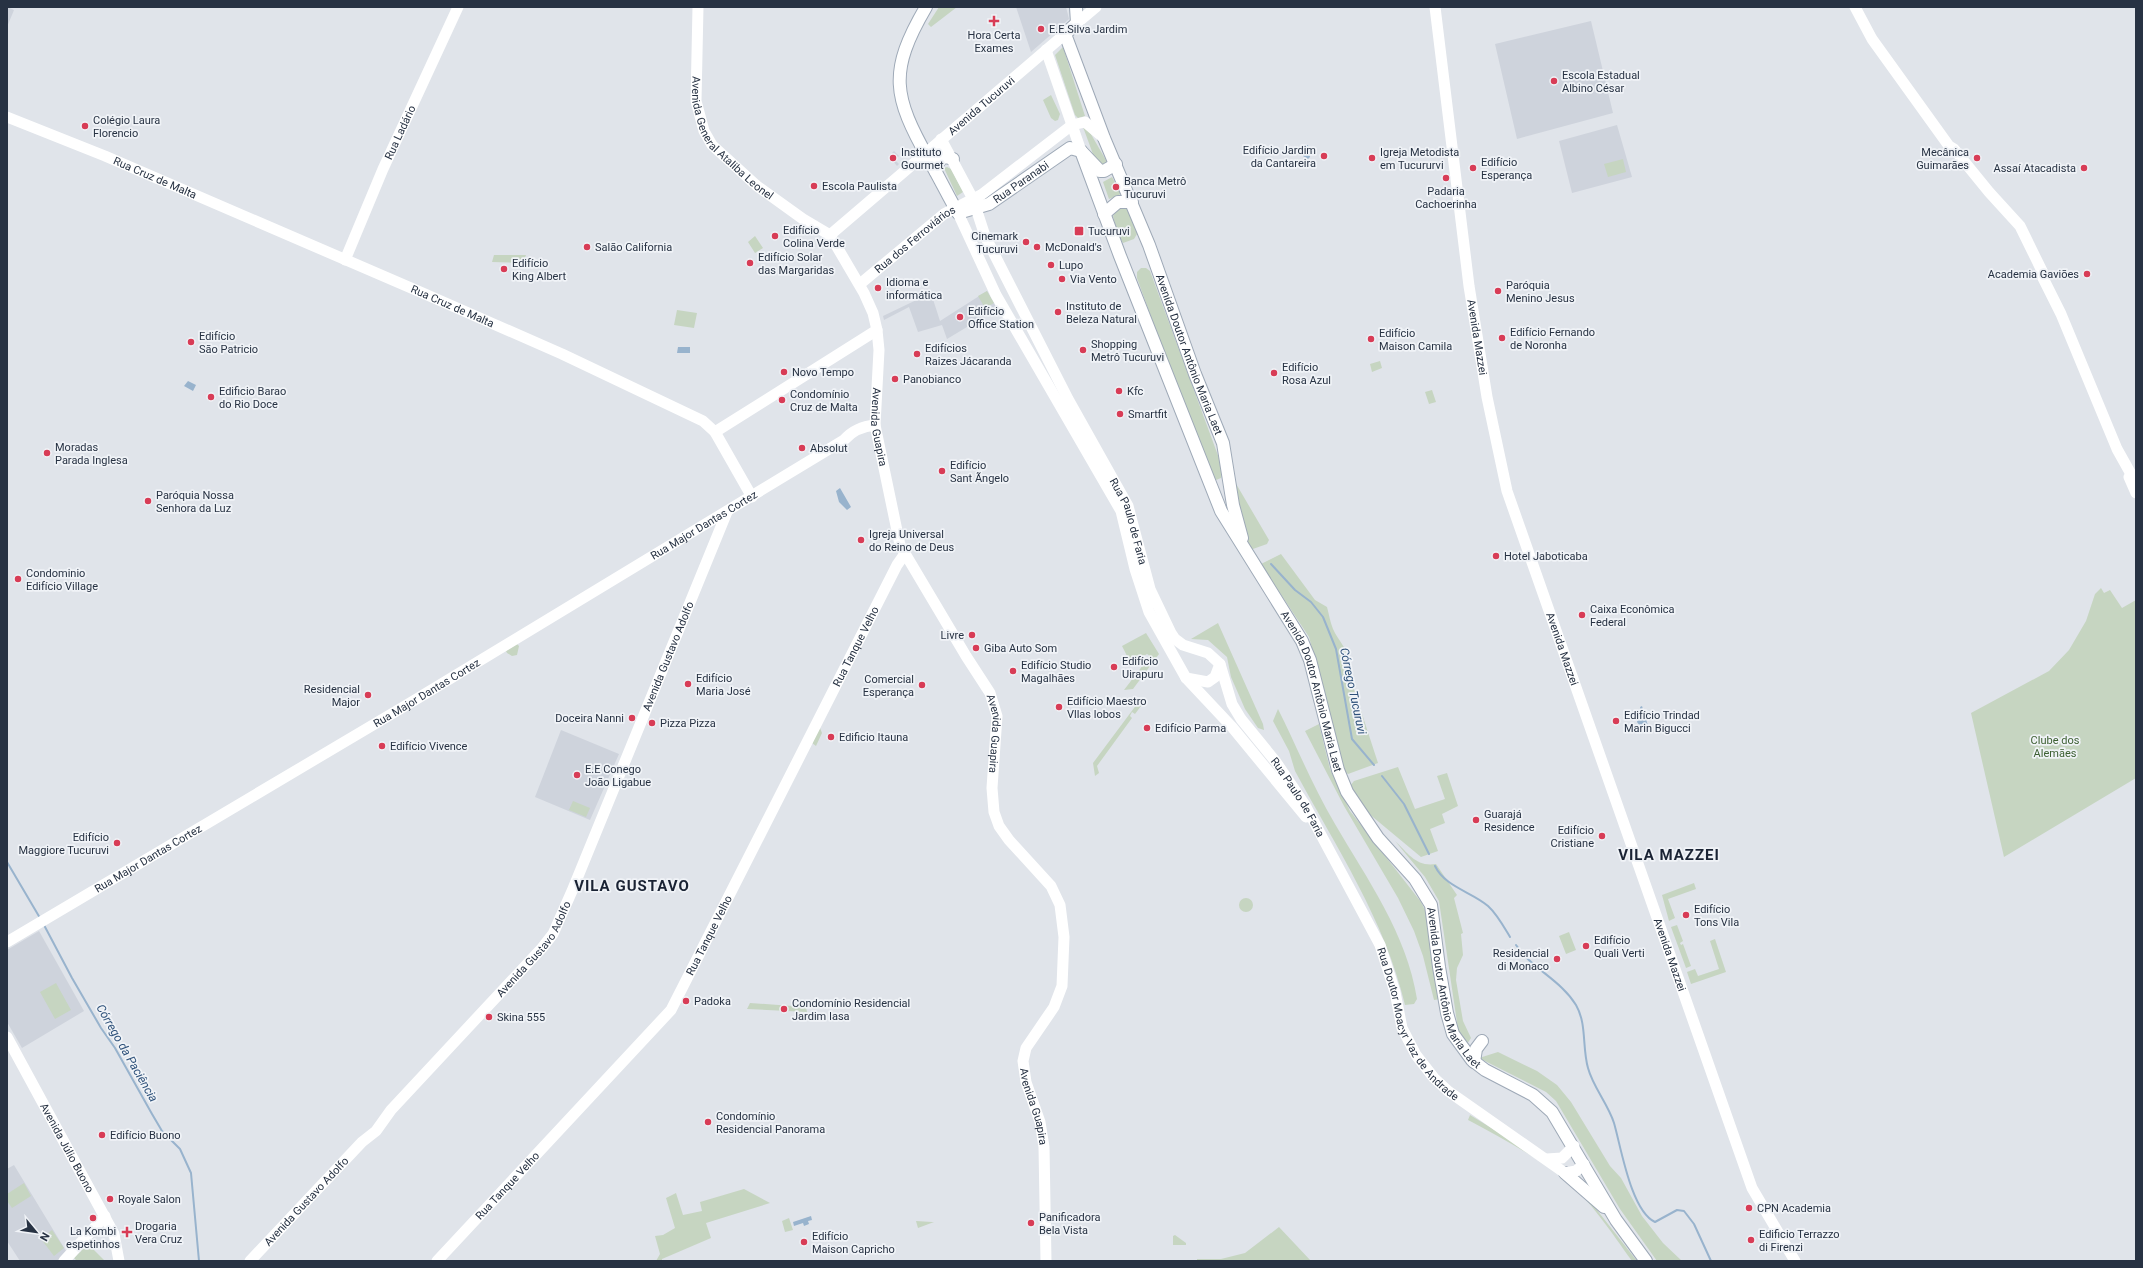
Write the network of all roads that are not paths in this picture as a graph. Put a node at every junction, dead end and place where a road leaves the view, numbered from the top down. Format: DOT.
graph roads {
  1 [pos="458,7"];
  2 [pos="698,7"];
  3 [pos="926,7"];
  4 [pos="1076,7"];
  5 [pos="1096,7"];
  6 [pos="1435,7"];
  7 [pos="1855,7"];
  8 [pos="1077,23"];
  9 [pos="1065,34"];
  10 [pos="1046,50"];
  11 [pos="7,117"];
  12 [pos="1072,125"];
  13 [pos="1104,138"];
  14 [pos="941,139"];
  15 [pos="1081,150"];
  16 [pos="925,153"];
  17 [pos="953,159"];
  18 [pos="1116,164"];
  19 [pos="936,172"];
  20 [pos="1132,202"];
  21 [pos="975,204"];
  22 [pos="956,211"];
  23 [pos="1104,214"];
  24 [pos="830,235"];
  25 [pos="346,260"];
  26 [pos="860,284"];
  27 [pos="877,330"];
  28 [pos="1041,345"];
  29 [pos="1030,351"];
  30 [pos="875,425"];
  31 [pos="715,432"];
  32 [pos="2117,448"];
  33 [pos="1228,475"];
  34 [pos="1206,476"];
  35 [pos="2136,483"];
  36 [pos="2136,494"];
  37 [pos="752,497"];
  38 [pos="727,512"];
  39 [pos="1246,550"];
  40 [pos="904,555"];
  41 [pos="1220,664"];
  42 [pos="1186,678"];
  43 [pos="1320,832"];
  44 [pos="7,942"];
  45 [pos="7,1037"];
  46 [pos="1462,1048"];
  47 [pos="1474,1062"];
  48 [pos="1574,1146"];
  49 [pos="1547,1159"];
  50 [pos="1584,1164"];
  51 [pos="1566,1173"];
  52 [pos="105,1216"];
  53 [pos="1616,1220"];
  54 [pos="64,1261"];
  55 [pos="119,1261"];
  56 [pos="250,1261"];
  57 [pos="438,1261"];
  58 [pos="1046,1261"];
  59 [pos="1646,1261"];
  60 [pos="1795,1261"];
  1 -- 25 [label="street, Rua Ladário"];
  2 -- 24 [label="street, Avenida General Ataliba Leonel"];
  3 -- 16 [label="main road, Rua Paulo de Faria"];
  4 -- 8 [label="main road"];
  5 -- 8 [label="street, Avenida Tucuruvi"];
  6 -- 60 [label="street, Avenida Mazzei"];
  7 -- 32 [label="street"];
  8 -- 9 [label="main road, Avenida Tucuruvi"];
  9 -- 10 [label="street, Avenida Tucuruvi"];
  9 -- 13 [label="main road, Avenida Doutor Antônio Maria Laet"];
  10 -- 12 [label="street, Avenida Doutor Antônio Maria Laet"];
  10 -- 14 [label="street, Avenida Tucuruvi"];
  11 -- 25 [label="street, Rua Cruz de Malta"];
  12 -- 13 [label="street"];
  12 -- 15 [label="street, Avenida Doutor Antônio Maria Laet"];
  12 -- 21 [label="street, Rua Paranabi"];
  13 -- 18 [label="main road, Avenida Doutor Antônio Maria Laet"];
  14 -- 16 [label="street, Avenida Tucuruvi"];
  14 -- 17 [label="street, Rua Paulo de Faria"];
  15 -- 18 [label="main road, Avenida Doutor Antônio Maria Laet"];
  15 -- 21 [label="main road, Rua Paranabi"];
  15 -- 23 [label="main road, Avenida Doutor Antônio Maria Laet"];
  16 -- 19 [label="main road, Rua Paulo de Faria"];
  16 -- 24 [label="street, Avenida Tucuruvi"];
  17 -- 19 [label="main road"];
  17 -- 21 [label="street, Rua Paulo de Faria"];
  18 -- 20 [label="main road, Avenida Doutor Antônio Maria Laet"];
  19 -- 22 [label="main road, Rua Paulo de Faria"];
  20 -- 23 [label="main road"];
  20 -- 33 [label="main road, Avenida Doutor Antônio Maria Laet"];
  21 -- 22 [label="main road, Rua Paranabi"];
  21 -- 28 [label="street, Rua Paulo de Faria"];
  22 -- 26 [label="street, Rua dos Ferroviários"];
  22 -- 29 [label="street, Rua Paulo de Faria"];
  23 -- 34 [label="main road, Avenida Doutor Antônio Maria Laet"];
  24 -- 26 [label="street, Avenida Guapira"];
  25 -- 31 [label="street, Rua Cruz de Malta"];
  26 -- 27 [label="street, Avenida Guapira"];
  27 -- 30 [label="street, Avenida Guapira"];
  27 -- 31 [label="street"];
  28 -- 29 [label="street"];
  28 -- 41 [label="street, Rua Paulo de Faria"];
  29 -- 42 [label="street, Rua Paulo de Faria"];
  30 -- 37 [label="street, Rua Major Dantas Cortez"];
  30 -- 40 [label="street, Avenida Guapira"];
  31 -- 37 [label="street"];
  32 -- 35 [label="street"];
  32 -- 36 [label="street"];
  33 -- 34 [label="main road"];
  33 -- 39 [label="main road, Avenida Doutor Antônio Maria Laet"];
  34 -- 39 [label="main road, Avenida Doutor Antônio Maria Laet"];
  37 -- 38 [label="street, Rua Major Dantas Cortez"];
  38 -- 44 [label="street, Rua Major Dantas Cortez"];
  38 -- 56 [label="street, Avenida Gustavo Adolfo"];
  39 -- 46 [label="main road, Avenida Doutor Antônio Maria Laet"];
  40 -- 57 [label="street, Rua Tanque Velho"];
  40 -- 58 [label="street, Avenida Guapira"];
  41 -- 42 [label="street"];
  41 -- 43 [label="street, Rua Paulo de Faria"];
  42 -- 43 [label="street, Rua Paulo de Faria"];
  43 -- 49 [label="street, Rua Doutor Moacyr Vaz de Andrade"];
  45 -- 52 [label="street, Avenida Júlio Buono"];
  46 -- 47 [label="main road, Avenida Doutor Antônio Maria Laet"];
  46 -- 47 [label="main road"];
  47 -- 48 [label="main road, Avenida Doutor Antônio Maria Laet"];
  48 -- 49 [label="street"];
  48 -- 50 [label="main road, Avenida Doutor Antônio Maria Laet"];
  49 -- 51 [label="street, Rua Doutor Moacyr Vaz de Andrade"];
  50 -- 51 [label="street"];
  50 -- 53 [label="main road, Avenida Doutor Antônio Maria Laet"];
  51 -- 53 [label="main road"];
  52 -- 54 [label="street"];
  52 -- 55 [label="street, Avenida Júlio Buono"];
  53 -- 59 [label="main road, Avenida Doutor Antônio Maria Laet"];
}
